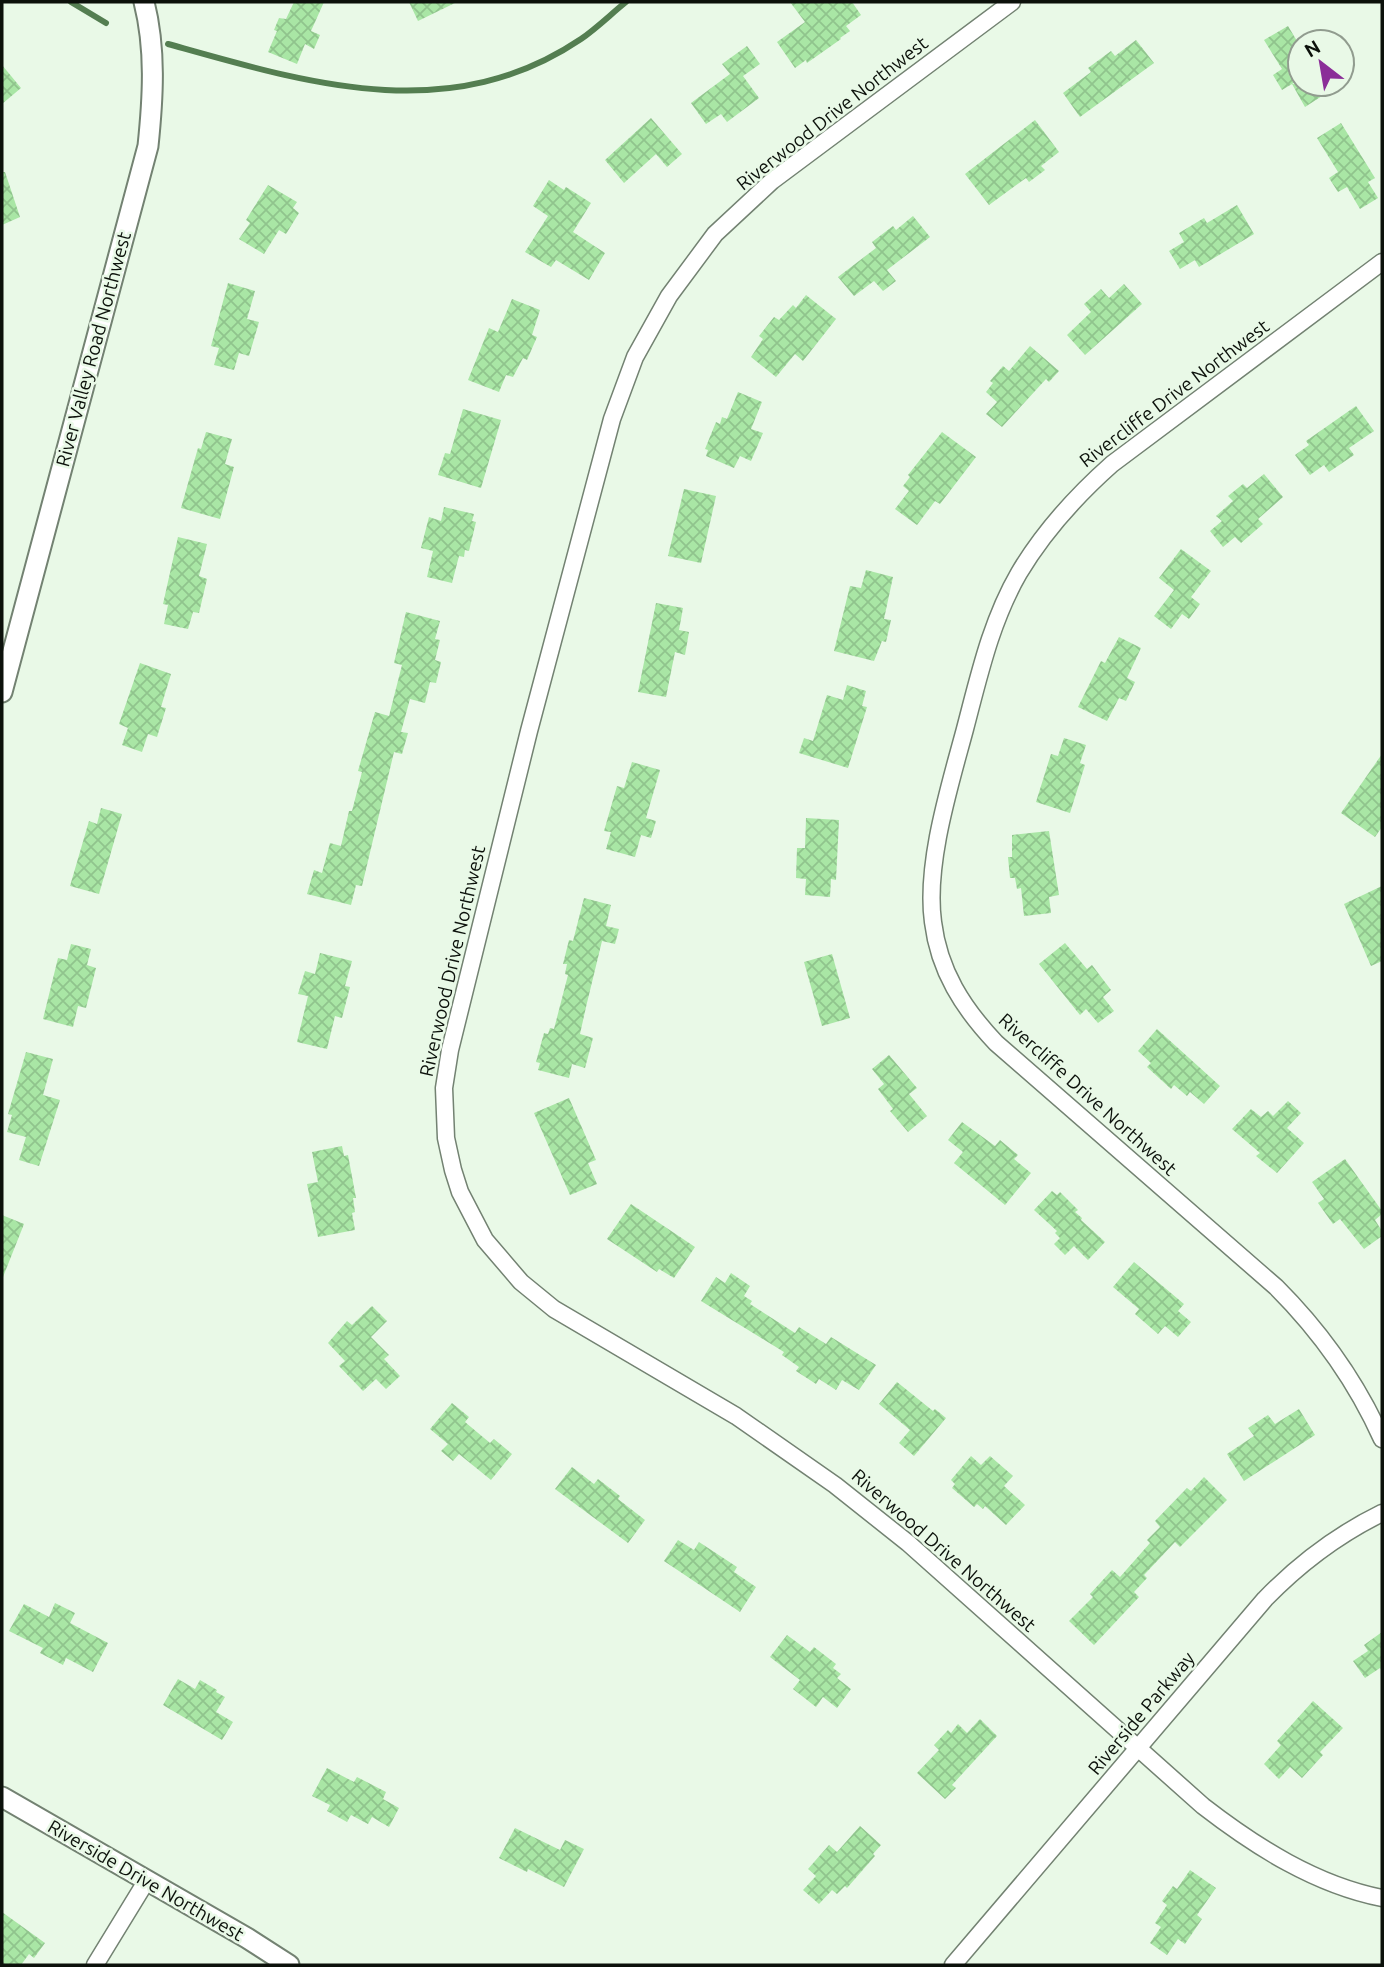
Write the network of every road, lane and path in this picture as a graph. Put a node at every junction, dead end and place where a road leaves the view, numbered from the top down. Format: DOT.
graph roads {
  1 [pos="144,2"];
  2 [pos="1012,2"];
  3 [pos="1382,262"];
  4 [pos="2,692"];
  5 [pos="1382,1438"];
  6 [pos="1382,1513"];
  7 [pos="1139,1749"];
  8 [pos="2,1797"];
  9 [pos="147,1881"];
  10 [pos="1382,1898"];
  11 [pos="95,1965"];
  12 [pos="289,1965"];
  13 [pos="953,1965"];
  1 -- 4 [label="street, River Valley Road Northwest"];
  2 -- 7 [label="street, Riverwood Drive Northwest"];
  3 -- 5 [label="street, Rivercliffe Drive Northwest"];
  6 -- 7 [label="street, Riverside Parkway"];
  7 -- 10 [label="street, Riverwood Drive Northwest"];
  7 -- 13 [label="street, Riverside Parkway"];
  8 -- 9 [label="street, Riverside Drive Northwest"];
  9 -- 11 [label="street"];
  9 -- 12 [label="street, Riverside Drive Northwest"];
}
